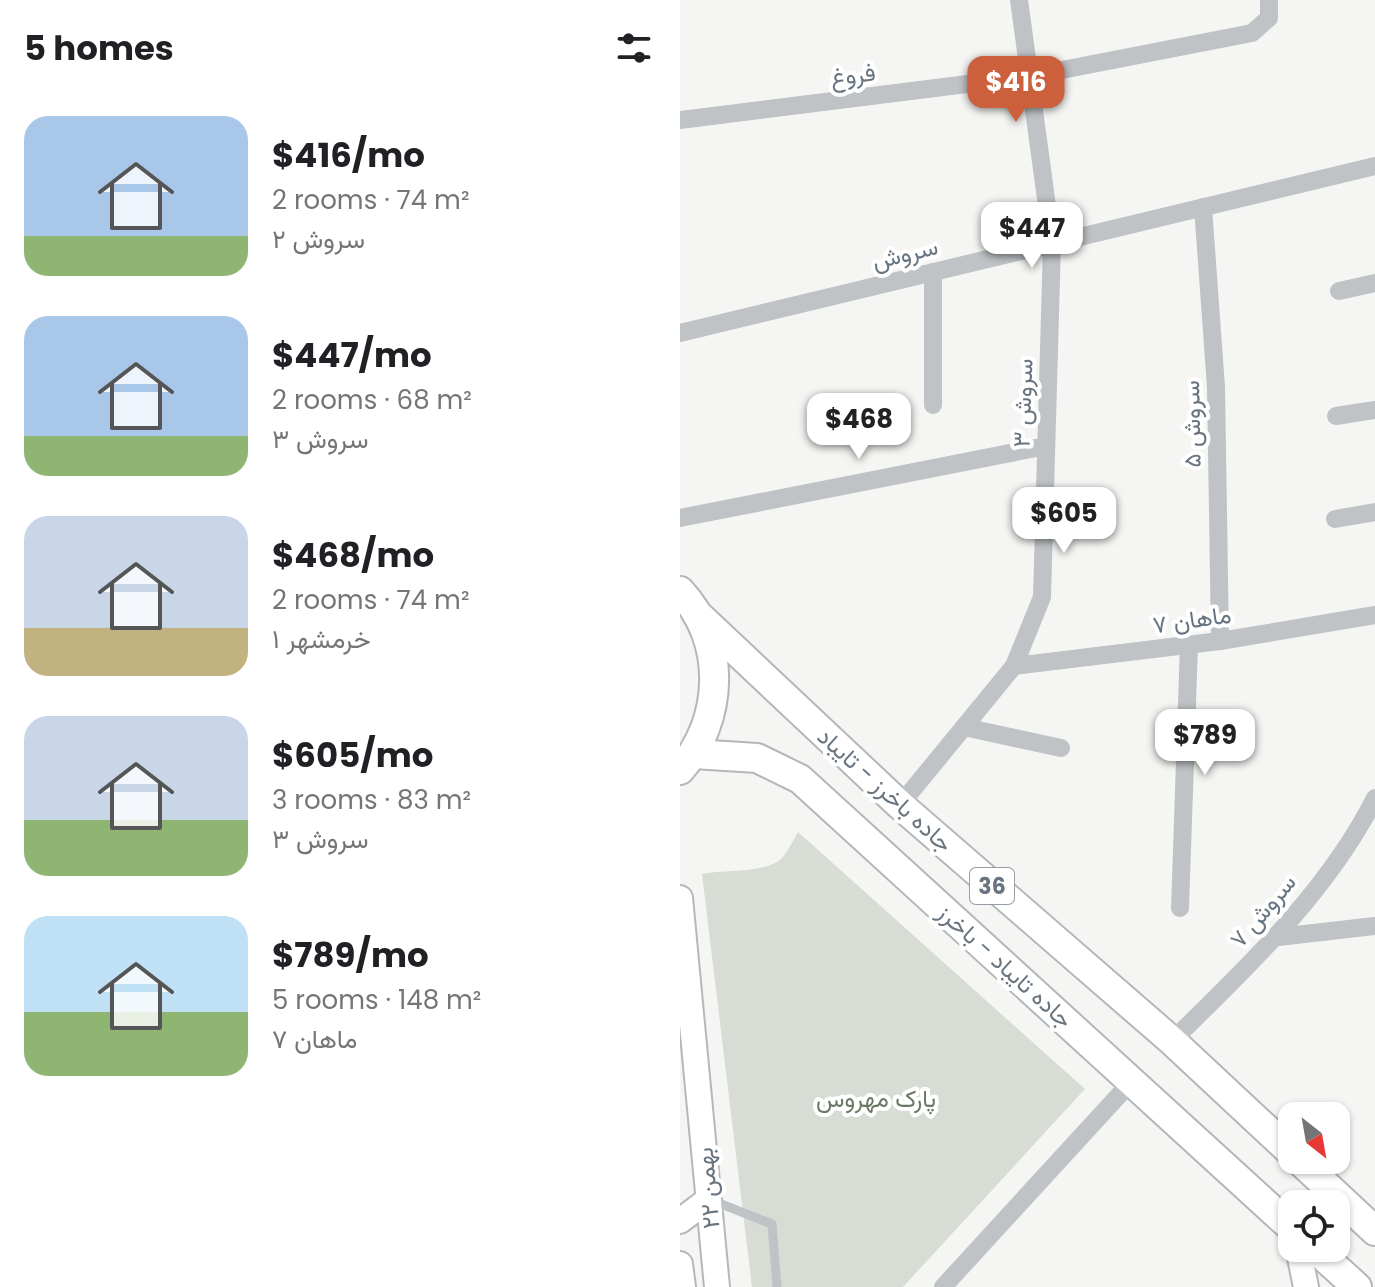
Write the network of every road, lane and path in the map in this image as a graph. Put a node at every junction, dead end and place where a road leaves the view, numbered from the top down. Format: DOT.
graph roads {
  1 [pos="1019,0"];
  2 [pos="1269,9"];
  3 [pos="1031,76"];
  4 [pos="680,120"];
  5 [pos="1375,166"];
  6 [pos="1203,207"];
  7 [pos="1052,243"];
  8 [pos="933,272"];
  9 [pos="1375,283"];
  10 [pos="1339,291"];
  11 [pos="680,333"];
  12 [pos="933,405"];
  13 [pos="1375,410"];
  14 [pos="1336,416"];
  15 [pos="1046,446"];
  16 [pos="1375,512"];
  17 [pos="680,518"];
  18 [pos="1335,519"];
  19 [pos="688,602"];
  20 [pos="1375,615"];
  21 [pos="1220,641"];
  22 [pos="1189,645"];
  23 [pos="1014,666"];
  24 [pos="964,727"];
  25 [pos="1061,748"];
  26 [pos="687,762"];
  27 [pos="1375,798"];
  28 [pos="900,805"];
  29 [pos="680,898"];
  30 [pos="1180,908"];
  31 [pos="1375,926"];
  32 [pos="1278,937"];
  33 [pos="1172,1041"];
  34 [pos="1132,1081"];
  35 [pos="1278,1140"];
  36 [pos="1314,1174"];
  37 [pos="709,1199"];
  38 [pos="1278,1215"];
  39 [pos="680,1221"];
  40 [pos="1375,1231"];
  41 [pos="1301,1262"];
  42 [pos="1329,1262"];
  43 [pos="680,1264"];
  44 [pos="683,1287"];
  45 [pos="717,1287"];
  46 [pos="777,1287"];
  47 [pos="943,1287"];
  48 [pos="1306,1287"];
  49 [pos="1357,1287"];
  1 -- 3 [label="street, سروش ۳"];
  2 -- 3 [label="street, فروغ"];
  3 -- 4 [label="street, فروغ"];
  3 -- 7 [label="street, سروش ۳"];
  5 -- 6 [label="street, سروش"];
  6 -- 7 [label="street, سروش"];
  6 -- 21 [label="street, سروش ۵"];
  7 -- 8 [label="street, سروش"];
  7 -- 15 [label="street, سروش ۳"];
  8 -- 11 [label="street, سروش"];
  8 -- 12 [label="street"];
  9 -- 10 [label="street"];
  13 -- 14 [label="street"];
  15 -- 17 [label="street"];
  15 -- 23 [label="street, سروش ۳"];
  16 -- 18 [label="street"];
  19 -- 26 [label="main road"];
  19 -- 28 [label="main road, جاده باخرز - تایباد / 36"];
  20 -- 21 [label="street, ماهان ۷"];
  21 -- 22 [label="street, ماهان ۷"];
  22 -- 23 [label="street, ماهان ۷"];
  22 -- 30 [label="street"];
  23 -- 24 [label="street, سروش ۳"];
  24 -- 25 [label="street"];
  24 -- 28 [label="street, سروش ۳"];
  26 -- 34 [label="main road, جاده تایباد - باخرز / 36"];
  27 -- 32 [label="street, سروش ۷"];
  28 -- 33 [label="main road, جاده باخرز - تایباد / 36"];
  29 -- 37 [label="main road, ۲۲ بهمن"];
  31 -- 32 [label="street"];
  32 -- 33 [label="street, سروش ۷"];
  33 -- 35 [label="main road, جاده باخرز - تایباد / 36"];
  34 -- 38 [label="main road, جاده تایباد - باخرز / 36"];
  34 -- 47 [label="street"];
  36 -- 40 [label="main road"];
  37 -- 39 [label="main road"];
  37 -- 45 [label="main road, ۲۲ بهمن"];
  37 -- 46 [label="lane"];
  41 -- 48 [label="main road"];
  42 -- 49 [label="main road"];
  43 -- 44 [label="main road"];
}
